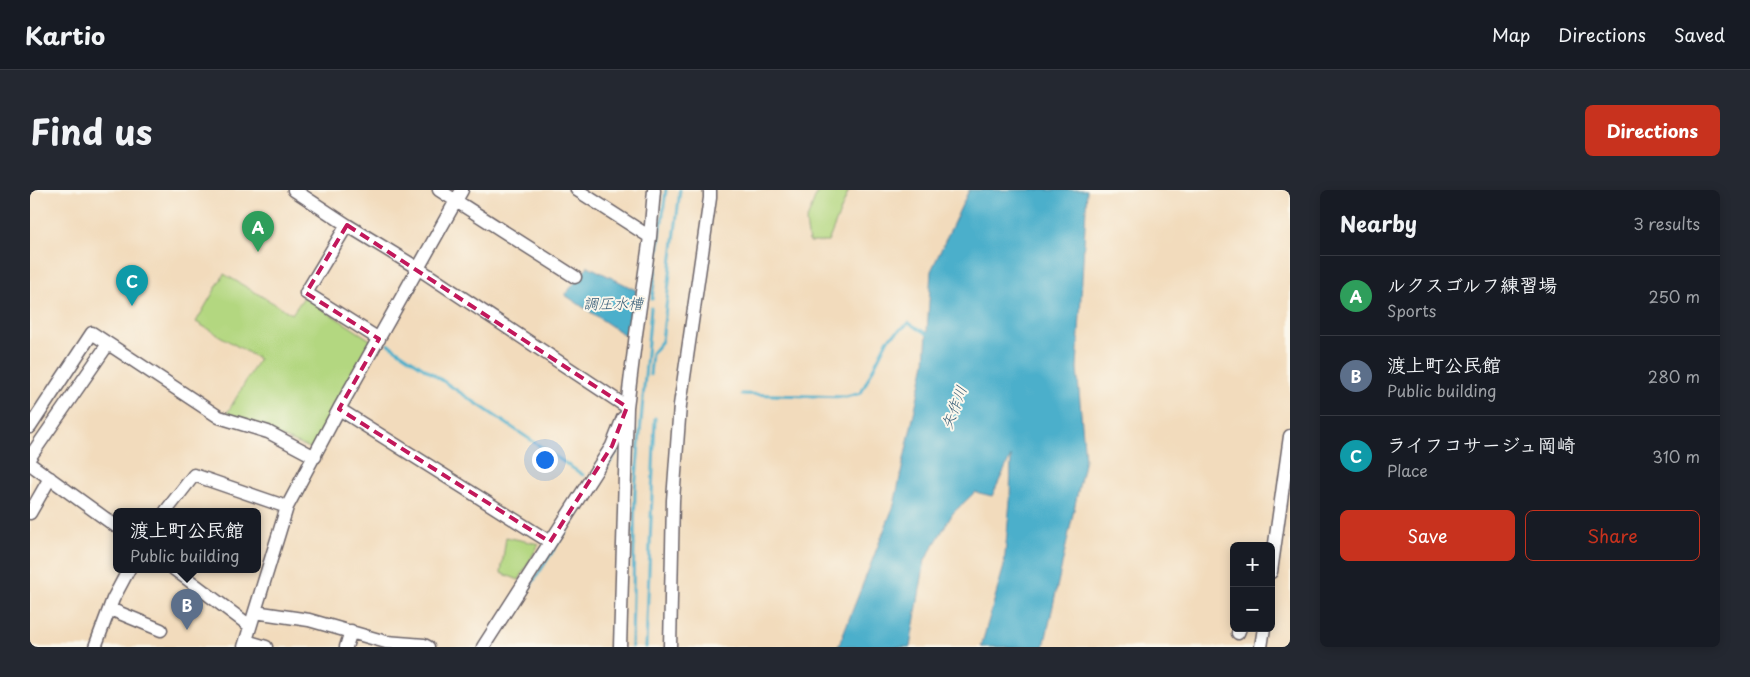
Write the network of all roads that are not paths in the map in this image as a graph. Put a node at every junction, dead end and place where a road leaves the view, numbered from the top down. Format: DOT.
graph roads {
  1 [pos="294,190"];
  2 [pos="439,190"];
  3 [pos="577,190"];
  4 [pos="654,190"];
  5 [pos="710,190"];
  6 [pos="459,196"];
  7 [pos="347,225"];
  8 [pos="650,237"];
  9 [pos="419,268"];
  10 [pos="574,277"];
  11 [pos="378,339"];
  12 [pos="108,344"];
  13 [pos="628,407"];
  14 [pos="339,409"];
  15 [pos="30,427"];
  16 [pos="1290,436"];
  17 [pos="30,457"];
  18 [pos="315,457"];
  19 [pos="30,464"];
  20 [pos="50,478"];
  21 [pos="287,507"];
  22 [pos="168,508"];
  23 [pos="30,512"];
  24 [pos="113,524"];
  25 [pos="550,542"];
  26 [pos="1275,542"];
  27 [pos="126,573"];
  28 [pos="179,573"];
  29 [pos="110,609"];
  30 [pos="255,612"];
  31 [pos="250,626"];
  32 [pos="161,630"];
  33 [pos="351,632"];
  34 [pos="1264,632"];
  35 [pos="245,644"];
  36 [pos="95,647"];
  37 [pos="266,647"];
  38 [pos="346,647"];
  39 [pos="428,647"];
  40 [pos="483,647"];
  41 [pos="620,647"];
  42 [pos="670,647"];
  43 [pos="1262,647"];
  1 -- 7 [label="street"];
  2 -- 6 [label="street"];
  3 -- 8 [label="street"];
  4 -- 8 [label="street"];
  5 -- 42 [label="street"];
  6 -- 9 [label="street"];
  6 -- 10 [label="street"];
  7 -- 9 [label="street"];
  7 -- 11 [label="street"];
  8 -- 13 [label="street"];
  9 -- 11 [label="street"];
  9 -- 13 [label="street"];
  11 -- 14 [label="street"];
  12 -- 15 [label="street"];
  12 -- 17 [label="street"];
  12 -- 18 [label="street"];
  13 -- 25 [label="street"];
  13 -- 41 [label="street"];
  14 -- 18 [label="street"];
  14 -- 25 [label="street"];
  16 -- 26 [label="street"];
  18 -- 21 [label="street"];
  19 -- 20 [label="street"];
  20 -- 23 [label="street"];
  20 -- 24 [label="street"];
  21 -- 22 [label="street"];
  21 -- 30 [label="street"];
  25 -- 40 [label="street"];
  27 -- 29 [label="street"];
  28 -- 31 [label="street"];
  29 -- 32 [label="street"];
  29 -- 36 [label="street"];
  30 -- 31 [label="street"];
  30 -- 33 [label="street"];
  31 -- 35 [label="street"];
  33 -- 38 [label="street"];
  33 -- 39 [label="street"];
  34 -- 43 [label="street"];
  35 -- 37 [label="street"];
}
